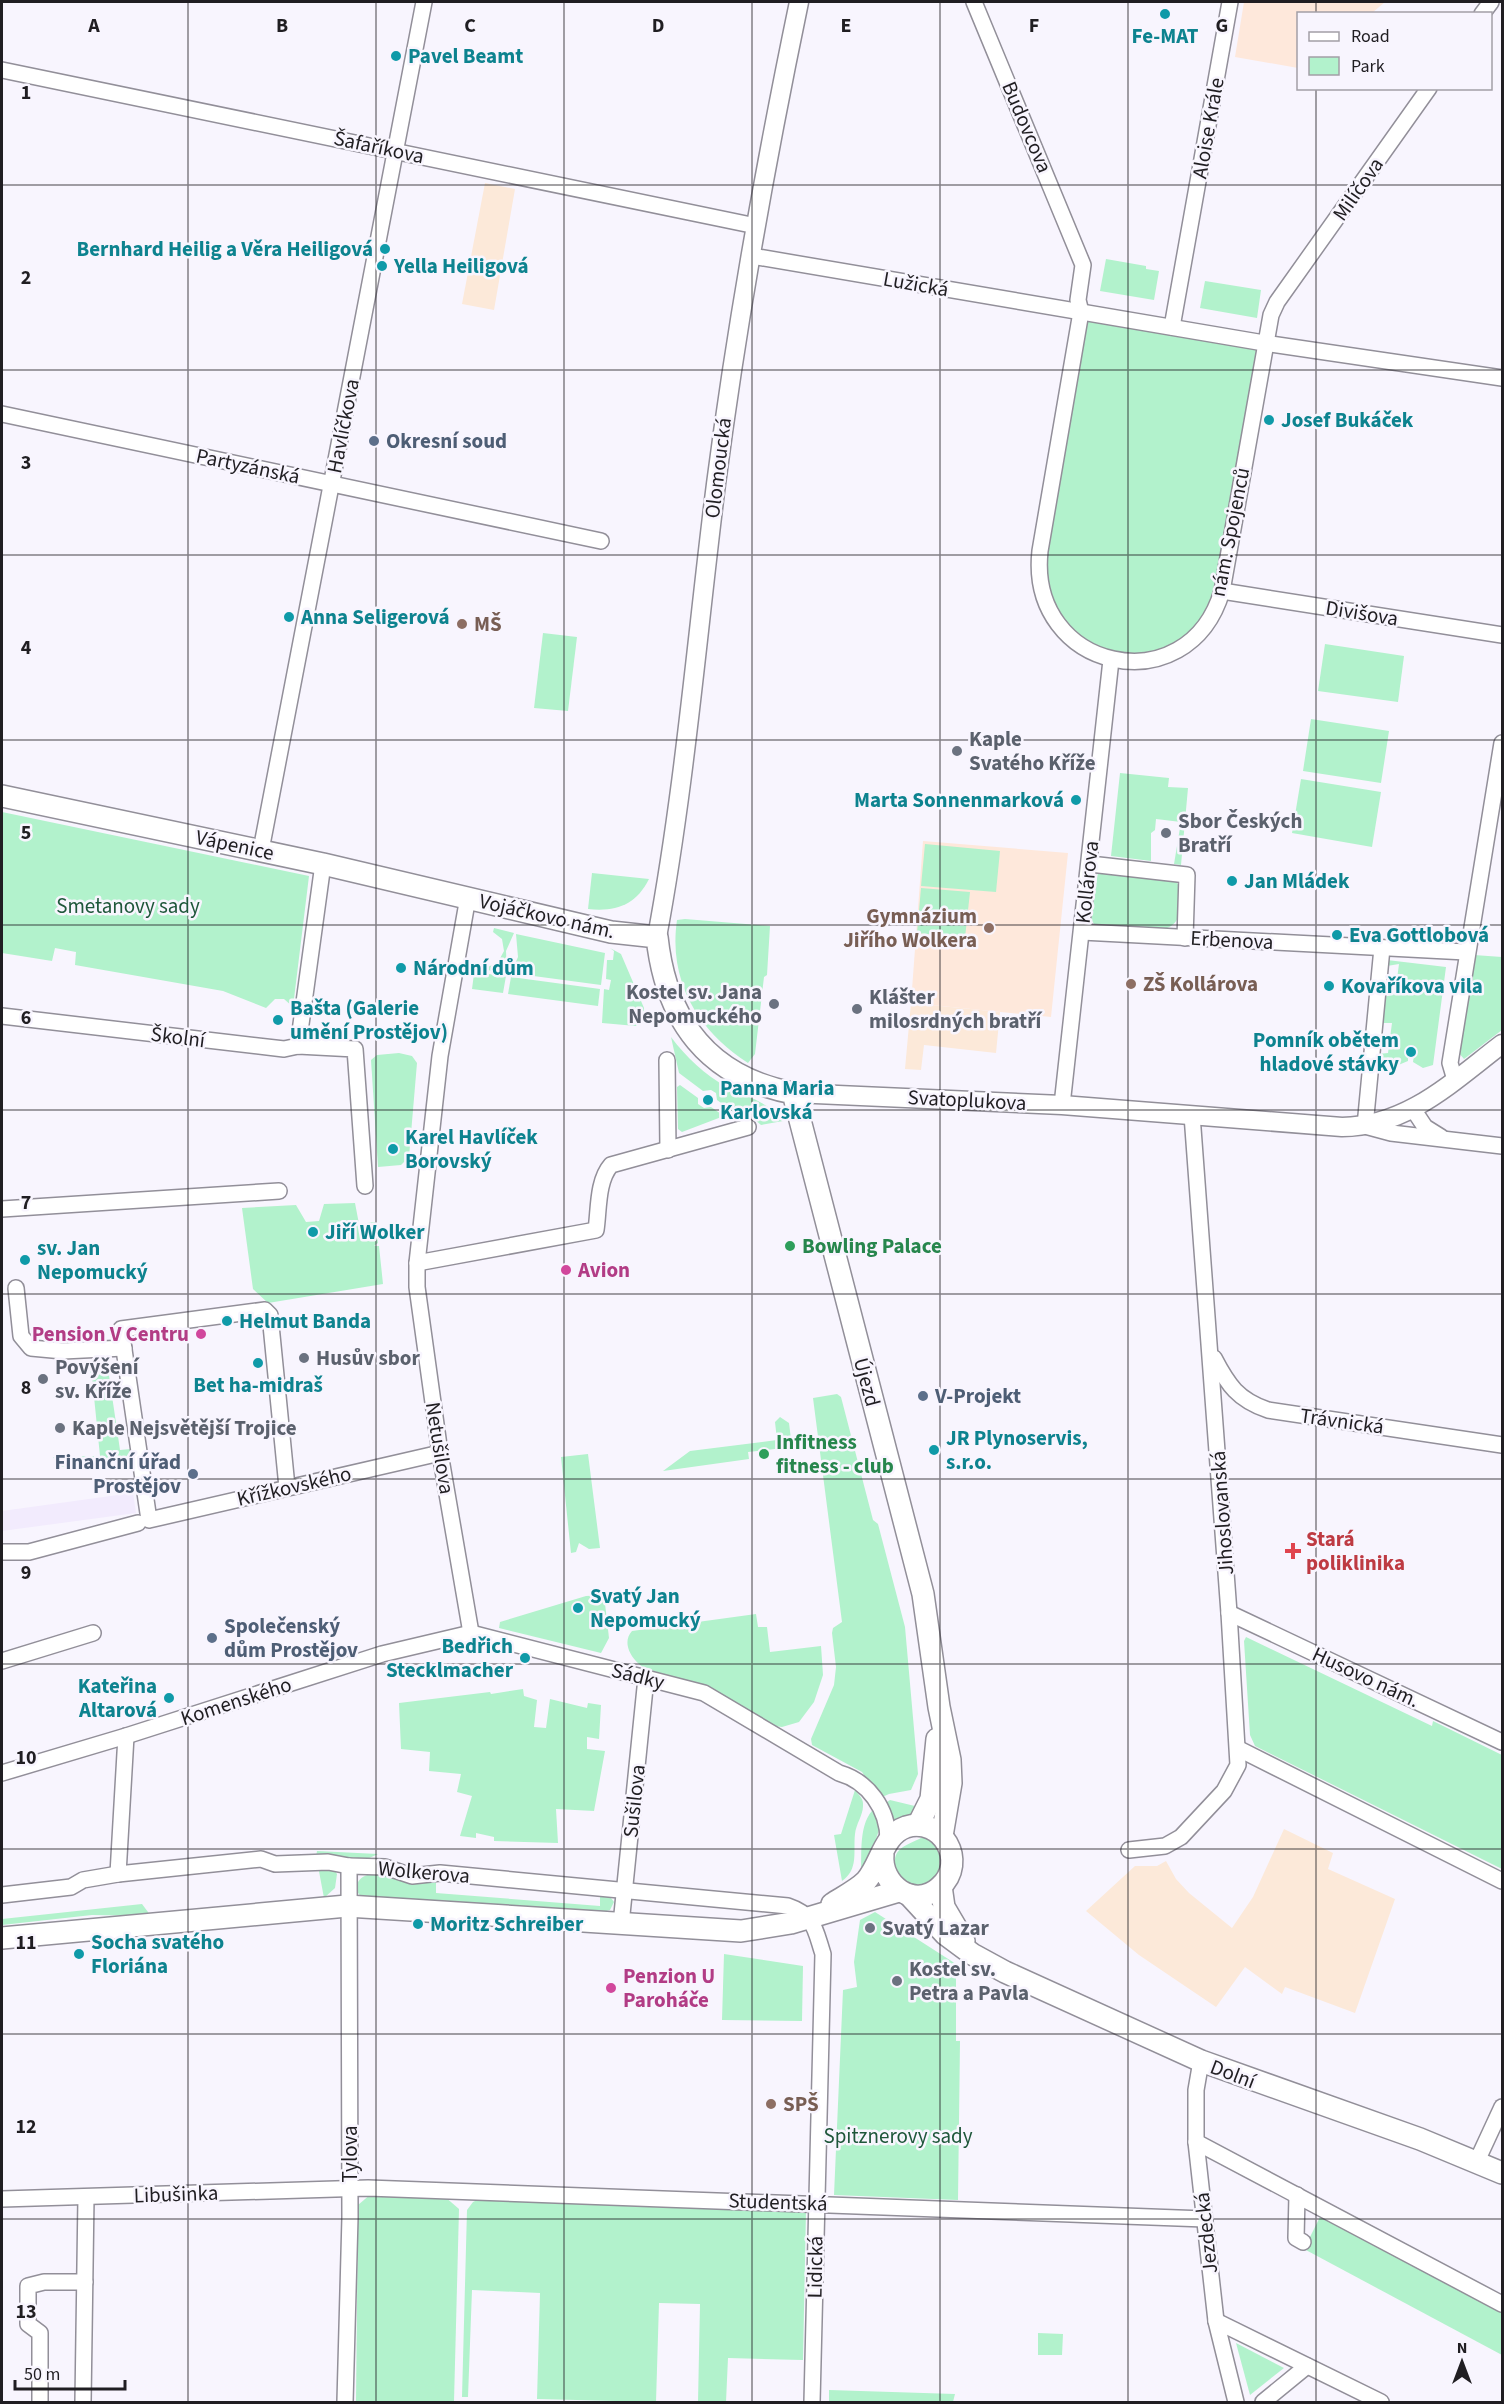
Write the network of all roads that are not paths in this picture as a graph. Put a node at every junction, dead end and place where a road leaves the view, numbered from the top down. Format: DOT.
graph roads {
  1 [pos="424,2"];
  2 [pos="800,2"];
  3 [pos="974,2"];
  4 [pos="1230,2"];
  5 [pos="2,69"];
  6 [pos="1428,90"];
  7 [pos="394,150"];
  8 [pos="756,226"];
  9 [pos="1079,253"];
  10 [pos="752,256"];
  11 [pos="1287,289"];
  12 [pos="1081,312"];
  13 [pos="1172,327"];
  14 [pos="1264,343"];
  15 [pos="1503,378"];
  16 [pos="2,414"];
  17 [pos="332,484"];
  18 [pos="601,542"];
  19 [pos="1222,591"];
  20 [pos="1503,635"];
  21 [pos="1111,660"];
  22 [pos="1503,743"];
  23 [pos="2,795"];
  24 [pos="261,850"];
  25 [pos="323,864"];
  26 [pos="1090,864"];
  27 [pos="468,897"];
  28 [pos="1082,932"];
  29 [pos="657,937"];
  30 [pos="1185,938"];
  31 [pos="1382,948"];
  32 [pos="1466,952"];
  33 [pos="2,1016"];
  34 [pos="1503,1044"];
  35 [pos="298,1046"];
  36 [pos="667,1060"];
  37 [pos="1455,1080"];
  38 [pos="793,1093"];
  39 [pos="1062,1105"];
  40 [pos="1413,1109"];
  41 [pos="1192,1115"];
  42 [pos="1365,1126"];
  43 [pos="748,1127"];
  44 [pos="1447,1139"];
  45 [pos="1503,1146"];
  46 [pos="668,1150"];
  47 [pos="425,1182"];
  48 [pos="365,1186"];
  49 [pos="279,1191"];
  50 [pos="4,1209"];
  51 [pos="417,1263"];
  52 [pos="16,1288"];
  53 [pos="124,1348"];
  54 [pos="1210,1350"];
  55 [pos="1503,1445"];
  56 [pos="440,1453"];
  57 [pos="287,1487"];
  58 [pos="144,1521"];
  59 [pos="2,1552"];
  60 [pos="1229,1613"];
  61 [pos="93,1633"];
  62 [pos="471,1633"];
  63 [pos="2,1661"];
  64 [pos="646,1678"];
  65 [pos="126,1736"];
  66 [pos="1503,1742"];
  67 [pos="1239,1749"];
  68 [pos="943,1761"];
  69 [pos="2,1773"];
  70 [pos="918,1826"];
  71 [pos="942,1836"];
  72 [pos="885,1847"];
  73 [pos="1129,1850"];
  74 [pos="349,1866"];
  75 [pos="118,1874"];
  76 [pos="1503,1881"];
  77 [pos="941,1886"];
  78 [pos="624,1892"];
  79 [pos="904,1893"];
  80 [pos="2,1895"];
  81 [pos="348,1906"];
  82 [pos="810,1918"];
  83 [pos="621,1924"];
  84 [pos="2,1938"];
  85 [pos="972,1954"];
  86 [pos="1201,2061"];
  87 [pos="1503,2107"];
  88 [pos="1196,2142"];
  89 [pos="1477,2161"];
  90 [pos="1503,2173"];
  91 [pos="350,2188"];
  92 [pos="1297,2195"];
  93 [pos="86,2197"];
  94 [pos="2,2199"];
  95 [pos="817,2204"];
  96 [pos="1205,2219"];
  97 [pos="1303,2242"];
  98 [pos="85,2282"];
  99 [pos="1503,2304"];
  100 [pos="1216,2321"];
  101 [pos="1307,2366"];
  102 [pos="40,2403"];
  103 [pos="83,2403"];
  104 [pos="345,2403"];
  105 [pos="812,2403"];
  106 [pos="1236,2403"];
  107 [pos="1263,2403"];
  108 [pos="1381,2403"];
  1 -- 7 [label="street, Havlíčkova"];
  2 -- 8 [label="street, Olomoucká"];
  3 -- 9 [label="street, Budovcova"];
  4 -- 13 [label="street, Aloise Krále"];
  5 -- 7 [label="street, Šafaříkova"];
  6 -- 11 [label="street, Milíčova"];
  7 -- 8 [label="street, Šafaříkova"];
  7 -- 17 [label="street, Havlíčkova"];
  8 -- 10 [label="street, Olomoucká"];
  9 -- 12 [label="street, nám. Spojenců"];
  10 -- 12 [label="street, Lužická"];
  10 -- 29 [label="street, Olomoucká"];
  11 -- 14 [label="street, nám. Spojenců"];
  12 -- 13 [label="street"];
  12 -- 21 [label="street, nám. Spojenců"];
  13 -- 14 [label="street"];
  14 -- 15 [label="street"];
  14 -- 19 [label="street, nám. Spojenců"];
  16 -- 17 [label="street, Partyzánská"];
  17 -- 18 [label="street, Partyzánská"];
  17 -- 24 [label="street, Havlíčkova"];
  19 -- 20 [label="street, Divišova"];
  19 -- 21 [label="street, nám. Spojenců"];
  21 -- 26 [label="street, Kollárova"];
  22 -- 32 [label="street"];
  23 -- 24 [label="main road, Vápenice"];
  24 -- 25 [label="main road, Vápenice"];
  25 -- 27 [label="main road, Vápenice"];
  25 -- 35 [label="street"];
  26 -- 28 [label="street, Kollárova"];
  26 -- 30 [label="street"];
  27 -- 29 [label="main road, Vojáčkovo nám."];
  27 -- 47 [label="street, Vojáčkovo nám."];
  28 -- 30 [label="street, Erbenova"];
  28 -- 39 [label="street, Kollárova"];
  29 -- 38 [label="main road, Svatoplukova"];
  30 -- 31 [label="street, Erbenova"];
  31 -- 32 [label="street, Erbenova"];
  31 -- 42 [label="street"];
  32 -- 37 [label="street"];
  33 -- 35 [label="street, Školní"];
  34 -- 37 [label="street"];
  35 -- 48 [label="street, Školní"];
  36 -- 46 [label="street"];
  37 -- 40 [label="street"];
  38 -- 39 [label="street, Svatoplukova"];
  38 -- 68 [label="main road, Újezd"];
  39 -- 41 [label="street, Svatoplukova"];
  40 -- 42 [label="street, Svatoplukova"];
  40 -- 44 [label="street, Svatoplukova"];
  41 -- 42 [label="street, Svatoplukova"];
  41 -- 54 [label="street, Jihoslovanská"];
  42 -- 44 [label="street, Svatoplukova"];
  43 -- 46 [label="street"];
  44 -- 45 [label="street, Svatoplukova"];
  46 -- 51 [label="street"];
  47 -- 51 [label="street, Netušilova"];
  49 -- 50 [label="street"];
  51 -- 56 [label="street, Netušilova"];
  52 -- 53 [label="street"];
  53 -- 57 [label="street"];
  53 -- 58 [label="street"];
  54 -- 55 [label="street, Trávnická"];
  54 -- 60 [label="street, Jihoslovanská"];
  56 -- 57 [label="street, Křížkovského"];
  56 -- 62 [label="street, Netušilova"];
  57 -- 58 [label="street, Křížkovského"];
  58 -- 59 [label="street, Křížkovského"];
  60 -- 66 [label="street, Husovo nám."];
  60 -- 67 [label="street, Jihoslovanská"];
  61 -- 63 [label="street"];
  62 -- 64 [label="street, Sádky"];
  62 -- 65 [label="street, Komenského"];
  64 -- 72 [label="street, Sádky"];
  64 -- 78 [label="street, Sušilova"];
  65 -- 69 [label="street, Komenského"];
  65 -- 75 [label="street"];
  67 -- 73 [label="street, Jihoslovanská"];
  67 -- 76 [label="street"];
  68 -- 70 [label="main road"];
  68 -- 71 [label="main road"];
  70 -- 71 [label="main road"];
  70 -- 72 [label="main road"];
  71 -- 77 [label="main road"];
  72 -- 79 [label="main road"];
  72 -- 82 [label="main road, Wolkerova"];
  74 -- 75 [label="street, Wolkerova"];
  74 -- 78 [label="street, Wolkerova"];
  74 -- 81 [label="street, Tylova"];
  75 -- 80 [label="street, Wolkerova"];
  77 -- 79 [label="main road"];
  77 -- 85 [label="main road"];
  78 -- 82 [label="street, Wolkerova"];
  78 -- 83 [label="street, Sušilova"];
  79 -- 82 [label="main road, Wolkerova"];
  79 -- 85 [label="main road, Dolní"];
  81 -- 83 [label="main road, Wolkerova"];
  81 -- 84 [label="main road, Wolkerova"];
  81 -- 91 [label="street, Tylova"];
  82 -- 83 [label="main road, Wolkerova"];
  82 -- 95 [label="street, Lidická"];
  85 -- 86 [label="main road, Dolní"];
  86 -- 88 [label="street, Jezdecká"];
  86 -- 89 [label="main road, Dolní"];
  87 -- 89 [label="street"];
  88 -- 92 [label="street"];
  88 -- 96 [label="street, Jezdecká"];
  89 -- 90 [label="main road, Dolní"];
  91 -- 93 [label="street, Libušinka"];
  91 -- 95 [label="street, Studentská"];
  91 -- 104 [label="street, Tylova"];
  92 -- 97 [label="street"];
  92 -- 99 [label="street"];
  93 -- 94 [label="street, Libušinka"];
  93 -- 98 [label="street"];
  95 -- 96 [label="street, Studentská"];
  95 -- 105 [label="street, Lidická"];
  96 -- 100 [label="street, Jezdecká"];
  98 -- 102 [label="street"];
  98 -- 103 [label="street"];
  100 -- 101 [label="street"];
  100 -- 106 [label="street, Jezdecká"];
  101 -- 107 [label="street"];
  101 -- 108 [label="street"];
}
